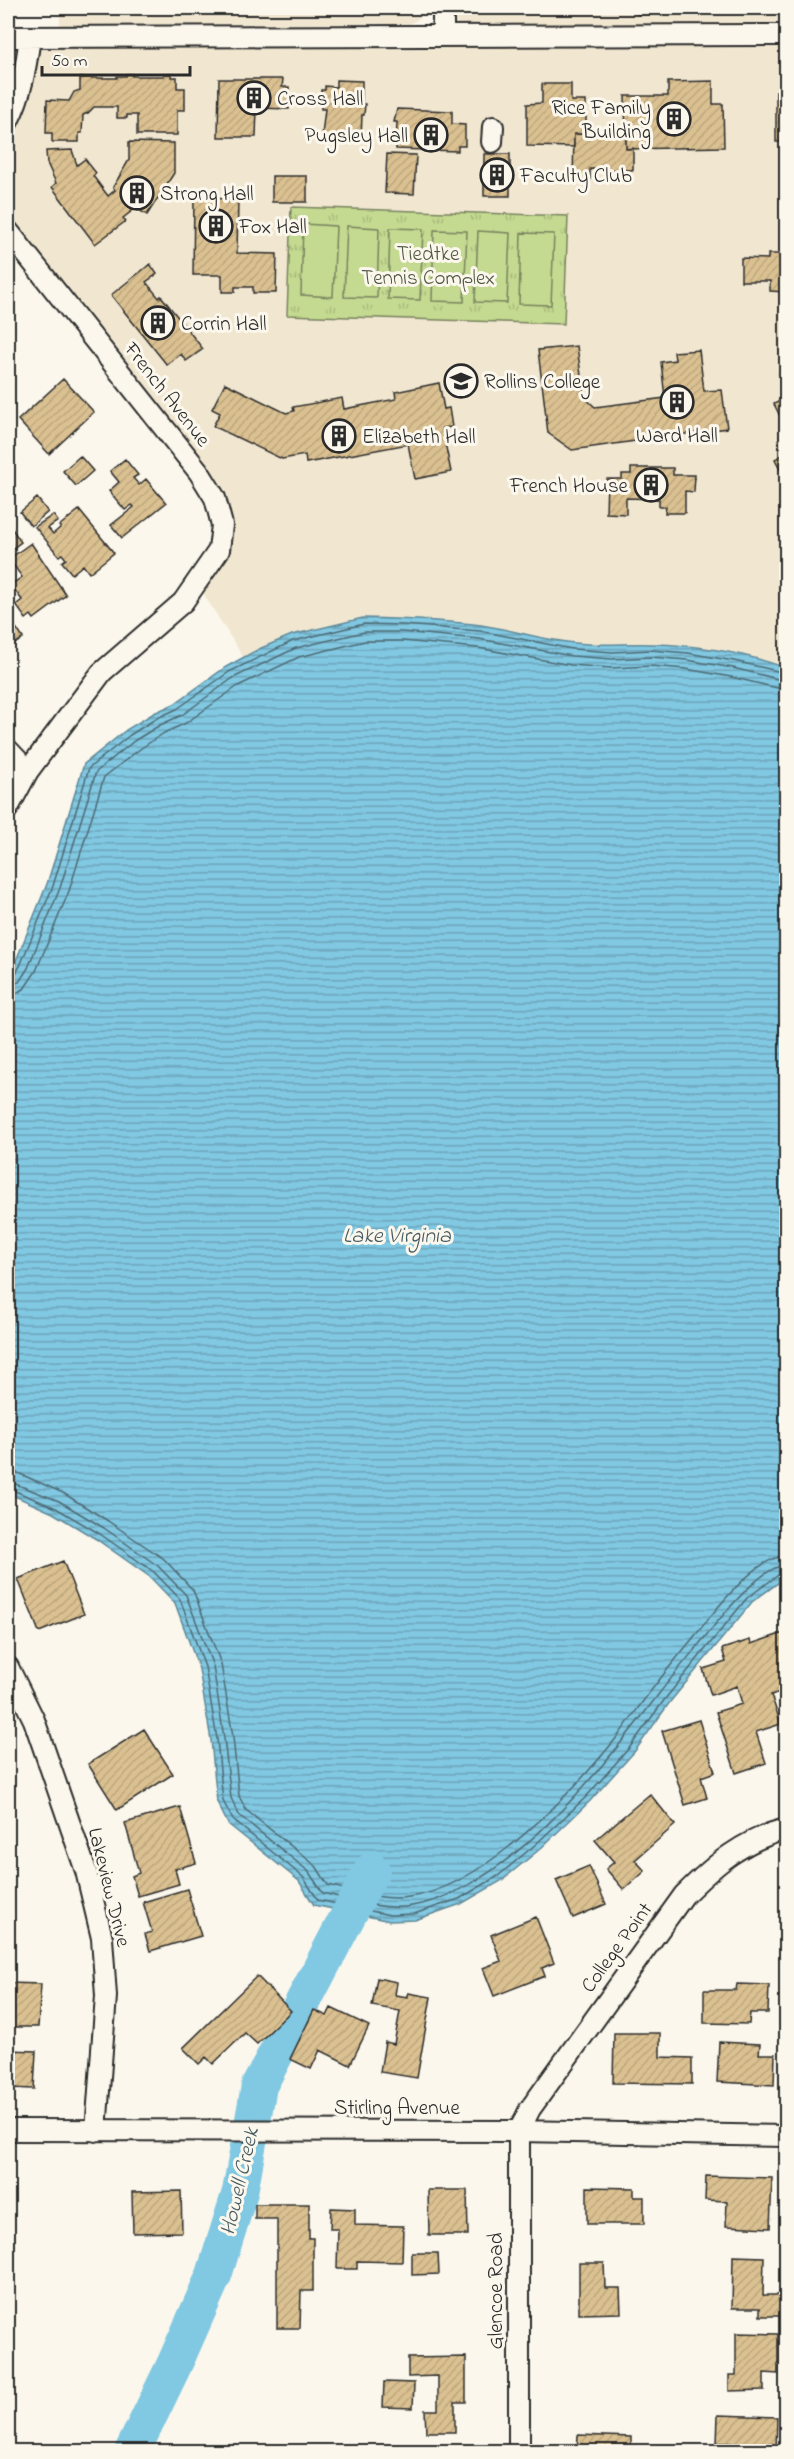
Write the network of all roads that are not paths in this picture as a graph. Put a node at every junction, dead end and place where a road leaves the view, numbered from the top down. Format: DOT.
graph roads {
  1 [pos="443,8"];
  2 [pos="786,35"];
  3 [pos="443,36"];
  4 [pos="8,37"];
  5 [pos="30,37"];
  6 [pos="8,120"];
  7 [pos="8,231"];
  8 [pos="8,750"];
  9 [pos="28,771"];
  10 [pos="8,808"];
  11 [pos="8,1667"];
  12 [pos="786,1829"];
  13 [pos="8,2130"];
  14 [pos="96,2131"];
  15 [pos="519,2131"];
  16 [pos="786,2136"];
  17 [pos="519,2451"];
  1 -- 3 [label="street"];
  2 -- 3 [label="street"];
  3 -- 5 [label="street"];
  4 -- 5 [label="street"];
  5 -- 6 [label="street"];
  7 -- 9 [label="street, French Avenue"];
  8 -- 9 [label="street"];
  9 -- 10 [label="street"];
  11 -- 14 [label="street, Lakeview Drive"];
  12 -- 15 [label="street, College Point"];
  13 -- 14 [label="street, Stirling Avenue"];
  14 -- 15 [label="street, Stirling Avenue"];
  15 -- 16 [label="street, Stirling Avenue"];
  15 -- 17 [label="street, Glencoe Road"];
}
